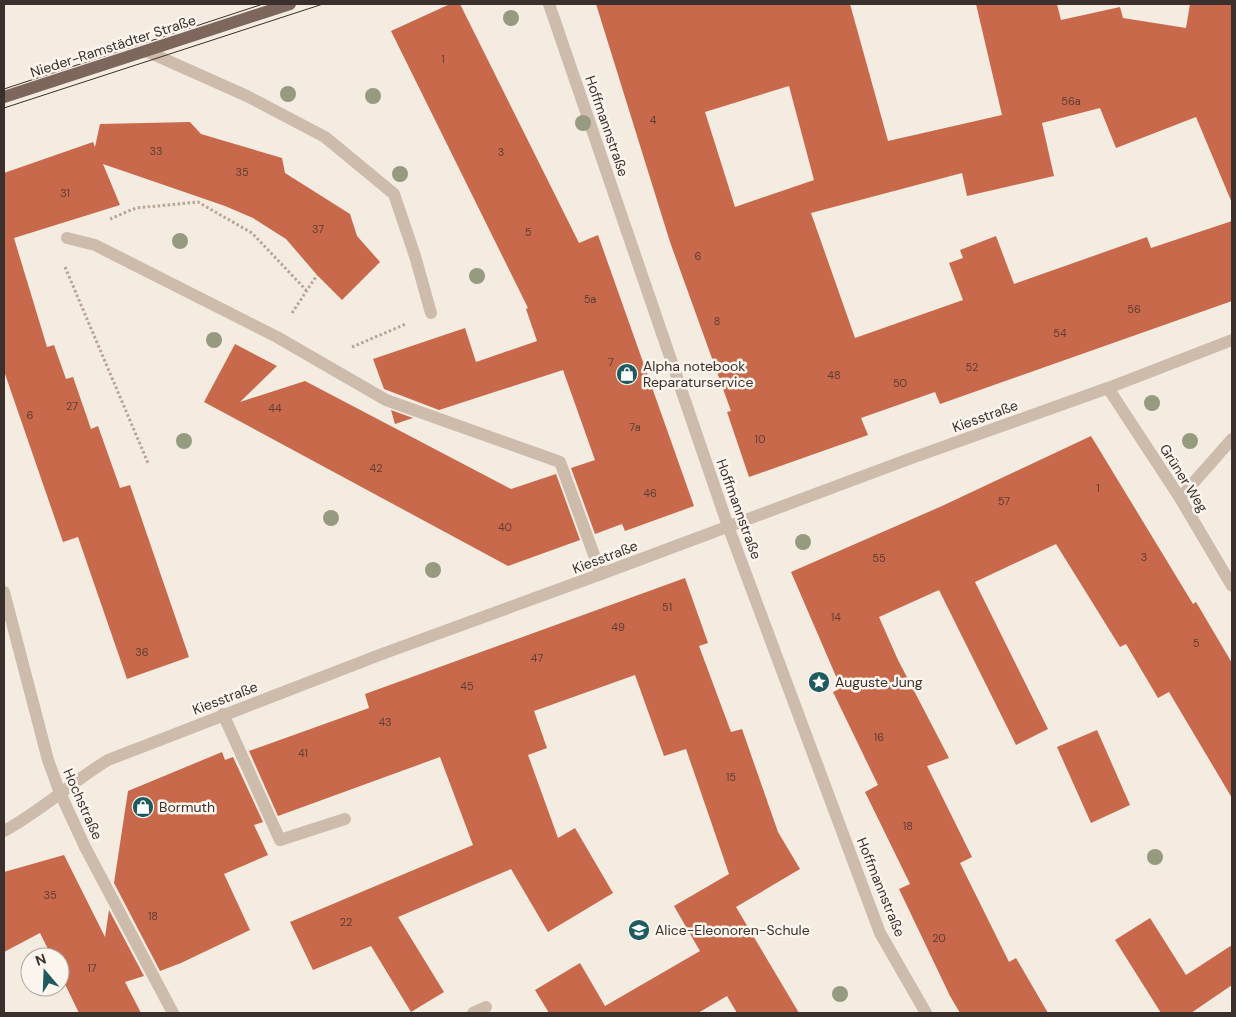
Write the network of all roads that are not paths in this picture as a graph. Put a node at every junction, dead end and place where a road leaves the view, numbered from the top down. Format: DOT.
graph roads {
  1 [pos="290,4"];
  2 [pos="549,4"];
  3 [pos="146,51"];
  4 [pos="4,97"];
  5 [pos="67,238"];
  6 [pos="431,312"];
  7 [pos="1232,340"];
  8 [pos="1108,388"];
  9 [pos="1232,439"];
  10 [pos="1180,498"];
  11 [pos="728,526"];
  12 [pos="601,574"];
  13 [pos="1232,586"];
  14 [pos="4,592"];
  15 [pos="223,714"];
  16 [pos="60,793"];
  17 [pos="345,819"];
  18 [pos="4,831"];
  19 [pos="486,1007"];
  20 [pos="173,1013"];
  21 [pos="473,1013"];
  22 [pos="926,1013"];
  1 -- 3 [label="main road, Nieder-Ramstädter Straße"];
  2 -- 11 [label="street, Hoffmannstraße"];
  3 -- 4 [label="main road, Nieder-Ramstädter Straße"];
  3 -- 6 [label="street"];
  5 -- 12 [label="street"];
  7 -- 8 [label="street, Kiesstraße"];
  8 -- 10 [label="street, Grüner Weg"];
  8 -- 11 [label="street, Kiesstraße"];
  9 -- 10 [label="street"];
  10 -- 13 [label="street, Grüner Weg"];
  11 -- 12 [label="street, Kiesstraße"];
  11 -- 22 [label="street, Hoffmannstraße"];
  12 -- 15 [label="street, Kiesstraße"];
  14 -- 16 [label="street, Hochstraße"];
  15 -- 16 [label="street, Kiesstraße"];
  15 -- 17 [label="street"];
  16 -- 18 [label="street, Kiesstraße"];
  16 -- 20 [label="street, Hochstraße"];
  19 -- 21 [label="street"];
}
